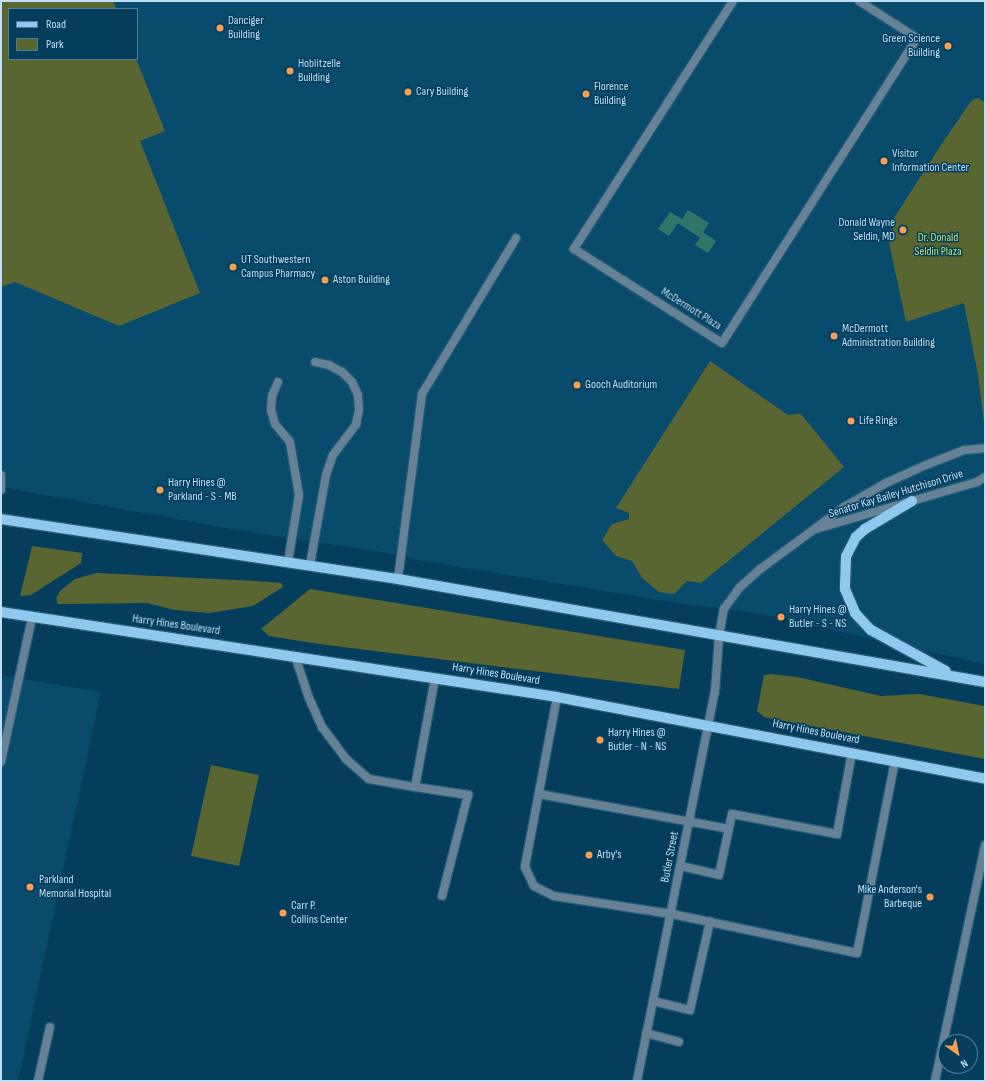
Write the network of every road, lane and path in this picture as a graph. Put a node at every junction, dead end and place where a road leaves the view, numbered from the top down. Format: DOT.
graph roads {
  1 [pos="733,1"];
  2 [pos="860,1"];
  3 [pos="516,238"];
  4 [pos="315,362"];
  5 [pos="278,382"];
  6 [pos="985,448"];
  7 [pos="1,475"];
  8 [pos="985,477"];
  9 [pos="1,490"];
  10 [pos="912,501"];
  11 [pos="1,519"];
  12 [pos="812,531"];
  13 [pos="288,562"];
  14 [pos="310,565"];
  15 [pos="398,579"];
  16 [pos="1,612"];
  17 [pos="32,618"];
  18 [pos="718,636"];
  19 [pos="295,656"];
  20 [pos="953,675"];
  21 [pos="435,678"];
  22 [pos="985,682"];
  23 [pos="557,697"];
  24 [pos="708,725"];
  25 [pos="852,752"];
  26 [pos="895,761"];
  27 [pos="1,762"];
  28 [pos="985,779"];
  29 [pos="415,788"];
  30 [pos="540,794"];
  31 [pos="690,822"];
  32 [pos="729,829"];
  33 [pos="985,845"];
  34 [pos="681,866"];
  35 [pos="442,896"];
  36 [pos="672,914"];
  37 [pos="710,921"];
  38 [pos="653,1001"];
  39 [pos="50,1027"];
  40 [pos="646,1033"];
  41 [pos="680,1042"];
  42 [pos="38,1081"];
  43 [pos="637,1081"];
  44 [pos="935,1081"];
  1 -- 2 [label="street, McDermott Plaza"];
  3 -- 15 [label="street"];
  4 -- 14 [label="street"];
  5 -- 13 [label="street"];
  6 -- 12 [label="street, Senator Kay Bailey Hutchison Drive"];
  7 -- 9 [label="street"];
  8 -- 10 [label="street, Senator Kay Bailey Hutchison Drive"];
  10 -- 12 [label="street, Senator Kay Bailey Hutchison Drive"];
  10 -- 20 [label="main road"];
  11 -- 13 [label="main road"];
  12 -- 18 [label="street, Senator Kay Bailey Hutchison Drive"];
  13 -- 14 [label="main road"];
  14 -- 15 [label="main road"];
  15 -- 18 [label="main road"];
  16 -- 17 [label="main road, Harry Hines Boulevard"];
  17 -- 19 [label="main road, Harry Hines Boulevard"];
  17 -- 27 [label="street"];
  18 -- 20 [label="main road"];
  18 -- 24 [label="street, Butler Street"];
  19 -- 21 [label="main road, Harry Hines Boulevard"];
  19 -- 29 [label="street"];
  20 -- 22 [label="main road"];
  21 -- 23 [label="main road, Harry Hines Boulevard"];
  21 -- 29 [label="street"];
  23 -- 24 [label="main road, Harry Hines Boulevard"];
  23 -- 30 [label="street"];
  24 -- 25 [label="main road, Harry Hines Boulevard"];
  24 -- 31 [label="street, Butler Street"];
  25 -- 26 [label="main road, Harry Hines Boulevard"];
  25 -- 32 [label="street"];
  26 -- 28 [label="main road, Harry Hines Boulevard"];
  26 -- 37 [label="street"];
  29 -- 35 [label="street"];
  30 -- 31 [label="street"];
  30 -- 36 [label="street"];
  31 -- 32 [label="street"];
  31 -- 34 [label="street, Butler Street"];
  32 -- 34 [label="street"];
  33 -- 44 [label="street"];
  34 -- 36 [label="street, Butler Street"];
  36 -- 37 [label="street"];
  36 -- 38 [label="street, Butler Street"];
  37 -- 38 [label="street"];
  38 -- 40 [label="street, Butler Street"];
  39 -- 42 [label="street"];
  40 -- 41 [label="street"];
  40 -- 43 [label="street, Butler Street"];
}
